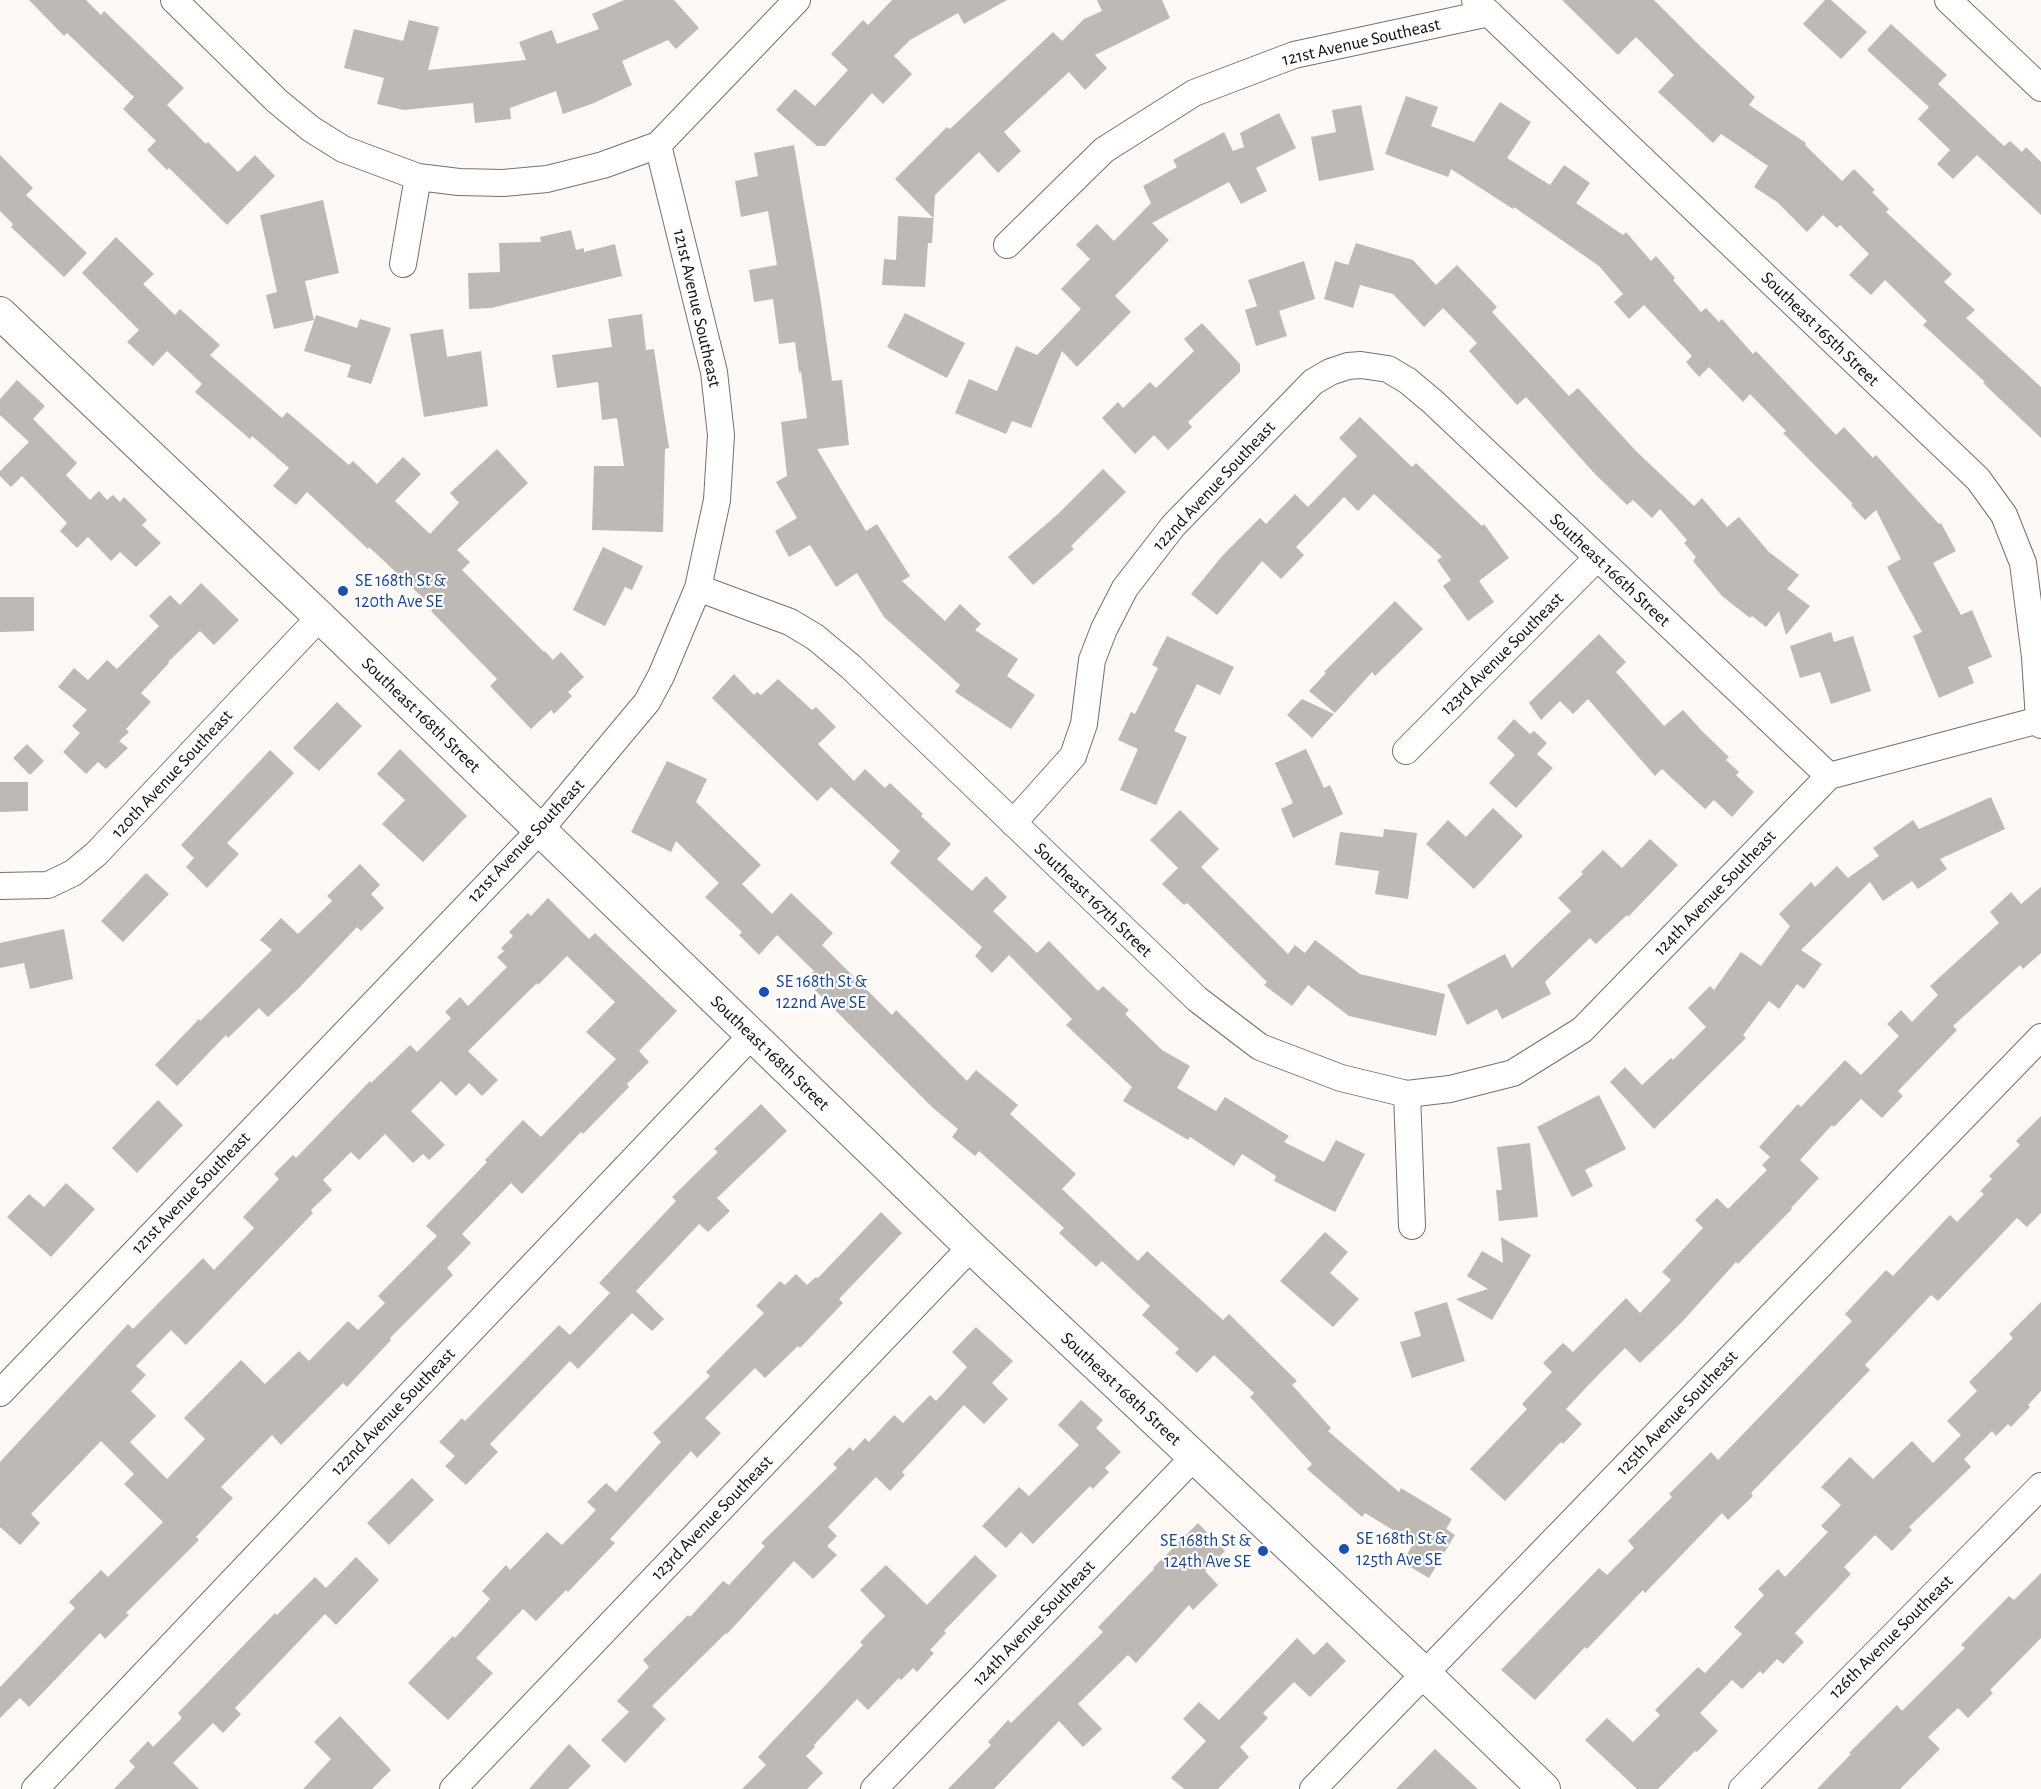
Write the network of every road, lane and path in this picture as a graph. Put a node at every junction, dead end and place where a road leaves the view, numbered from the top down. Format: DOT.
graph roads {
  1 [pos="174,0"];
  2 [pos="797,0"];
  3 [pos="1948,0"];
  4 [pos="1482,7"];
  5 [pos="2041,88"];
  6 [pos="658,145"];
  7 [pos="418,177"];
  8 [pos="1007,246"];
  9 [pos="403,264"];
  10 [pos="0,313"];
  11 [pos="1388,369"];
  12 [pos="1597,558"];
  13 [pos="698,588"];
  14 [pos="320,616"];
  15 [pos="2040,722"];
  16 [pos="1406,751"];
  17 [pos="1829,776"];
  18 [pos="1013,823"];
  19 [pos="540,830"];
  20 [pos="0,886"];
  21 [pos="751,1036"];
  22 [pos="2041,1037"];
  23 [pos="1407,1094"];
  24 [pos="1412,1226"];
  25 [pos="971,1247"];
  26 [pos="0,1393"];
  27 [pos="1193,1458"];
  28 [pos="2041,1486"];
  29 [pos="1425,1674"];
  30 [pos="35,1789"];
  31 [pos="453,1789"];
  32 [pos="874,1789"];
  33 [pos="1313,1789"];
  34 [pos="1544,1789"];
  35 [pos="1742,1789"];
  1 -- 7 [label="street"];
  2 -- 6 [label="street"];
  3 -- 5 [label="street"];
  4 -- 8 [label="street, 121st Avenue Southeast"];
  4 -- 15 [label="street, Southeast 165th Street"];
  6 -- 7 [label="street"];
  6 -- 13 [label="street, 121st Avenue Southeast"];
  7 -- 9 [label="street"];
  10 -- 14 [label="street, Southeast 168th Street"];
  11 -- 12 [label="street, Southeast 166th Street"];
  11 -- 18 [label="street, 122nd Avenue Southeast"];
  12 -- 16 [label="street, 123rd Avenue Southeast"];
  12 -- 17 [label="street, Southeast 166th Street"];
  13 -- 18 [label="street, Southeast 167th Street"];
  13 -- 19 [label="street, 121st Avenue Southeast"];
  14 -- 19 [label="street, Southeast 168th Street"];
  14 -- 20 [label="street, 120th Avenue Southeast"];
  15 -- 17 [label="street"];
  17 -- 23 [label="street, 124th Avenue Southeast"];
  18 -- 23 [label="street, Southeast 167th Street"];
  19 -- 21 [label="street, Southeast 168th Street"];
  19 -- 26 [label="street, 121st Avenue Southeast"];
  21 -- 25 [label="street, Southeast 168th Street"];
  21 -- 30 [label="street, 122nd Avenue Southeast"];
  22 -- 29 [label="street, 125th Avenue Southeast"];
  23 -- 24 [label="street"];
  25 -- 27 [label="street, Southeast 168th Street"];
  25 -- 31 [label="street, 123rd Avenue Southeast"];
  27 -- 29 [label="street, Southeast 168th Street"];
  27 -- 32 [label="street, 124th Avenue Southeast"];
  28 -- 35 [label="street, 126th Avenue Southeast"];
  29 -- 33 [label="street, 125th Avenue Southeast"];
  29 -- 34 [label="street, Southeast 168th Street"];
}
